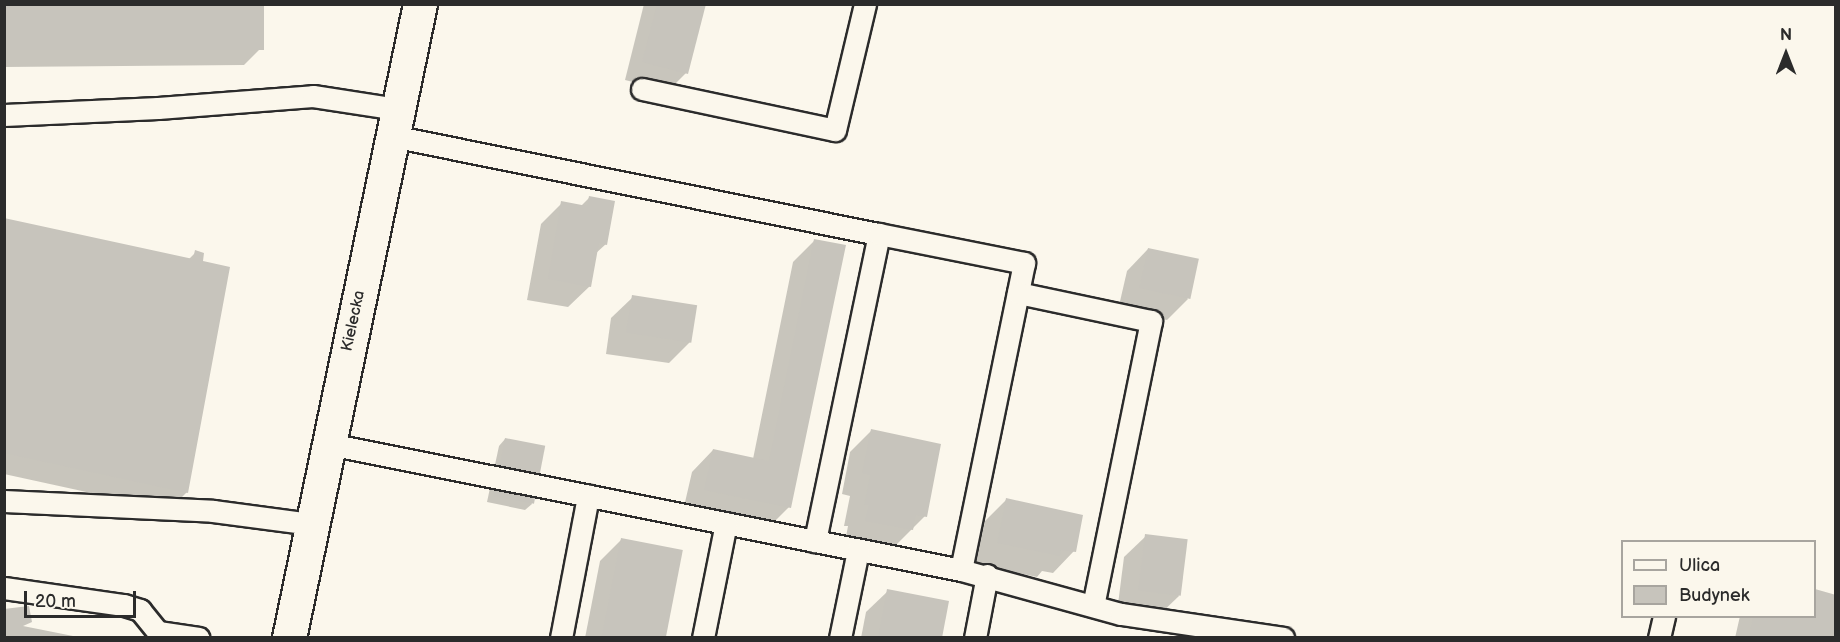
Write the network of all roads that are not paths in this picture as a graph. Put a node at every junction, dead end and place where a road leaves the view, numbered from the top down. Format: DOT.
graph roads {
  1 [pos="420,4"];
  2 [pos="866,4"];
  3 [pos="642,89"];
  4 [pos="4,115"];
  5 [pos="395,122"];
  6 [pos="879,234"];
  7 [pos="1018,293"];
  8 [pos="329,444"];
  9 [pos="588,496"];
  10 [pos="4,501"];
  11 [pos="726,523"];
  12 [pos="312,524"];
  13 [pos="815,541"];
  14 [pos="858,550"];
  15 [pos="961,570"];
  16 [pos="987,575"];
  17 [pos="4,588"];
  18 [pos="1093,605"];
  19 [pos="1664,618"];
  20 [pos="158,635"];
  21 [pos="199,638"];
  22 [pos="289,638"];
  23 [pos="561,638"];
  24 [pos="703,638"];
  25 [pos="840,638"];
  26 [pos="975,638"];
  27 [pos="1282,638"];
  28 [pos="1659,638"];
  1 -- 5 [label="street, Kielecka"];
  2 -- 3 [label="lane"];
  4 -- 5 [label="lane"];
  5 -- 6 [label="lane"];
  5 -- 8 [label="street, Kielecka"];
  6 -- 7 [label="lane"];
  6 -- 13 [label="lane"];
  7 -- 15 [label="lane"];
  7 -- 18 [label="lane"];
  8 -- 9 [label="lane"];
  8 -- 12 [label="street, Kielecka"];
  9 -- 11 [label="lane"];
  9 -- 23 [label="lane"];
  10 -- 12 [label="lane"];
  11 -- 13 [label="lane"];
  11 -- 24 [label="lane"];
  12 -- 22 [label="street, Kielecka"];
  13 -- 14 [label="lane"];
  14 -- 15 [label="lane"];
  14 -- 25 [label="lane"];
  15 -- 16 [label="lane"];
  16 -- 18 [label="lane"];
  16 -- 26 [label="lane"];
  17 -- 20 [label="lane"];
  18 -- 27 [label="lane"];
  19 -- 28 [label="lane"];
  20 -- 21 [label="lane"];
}
